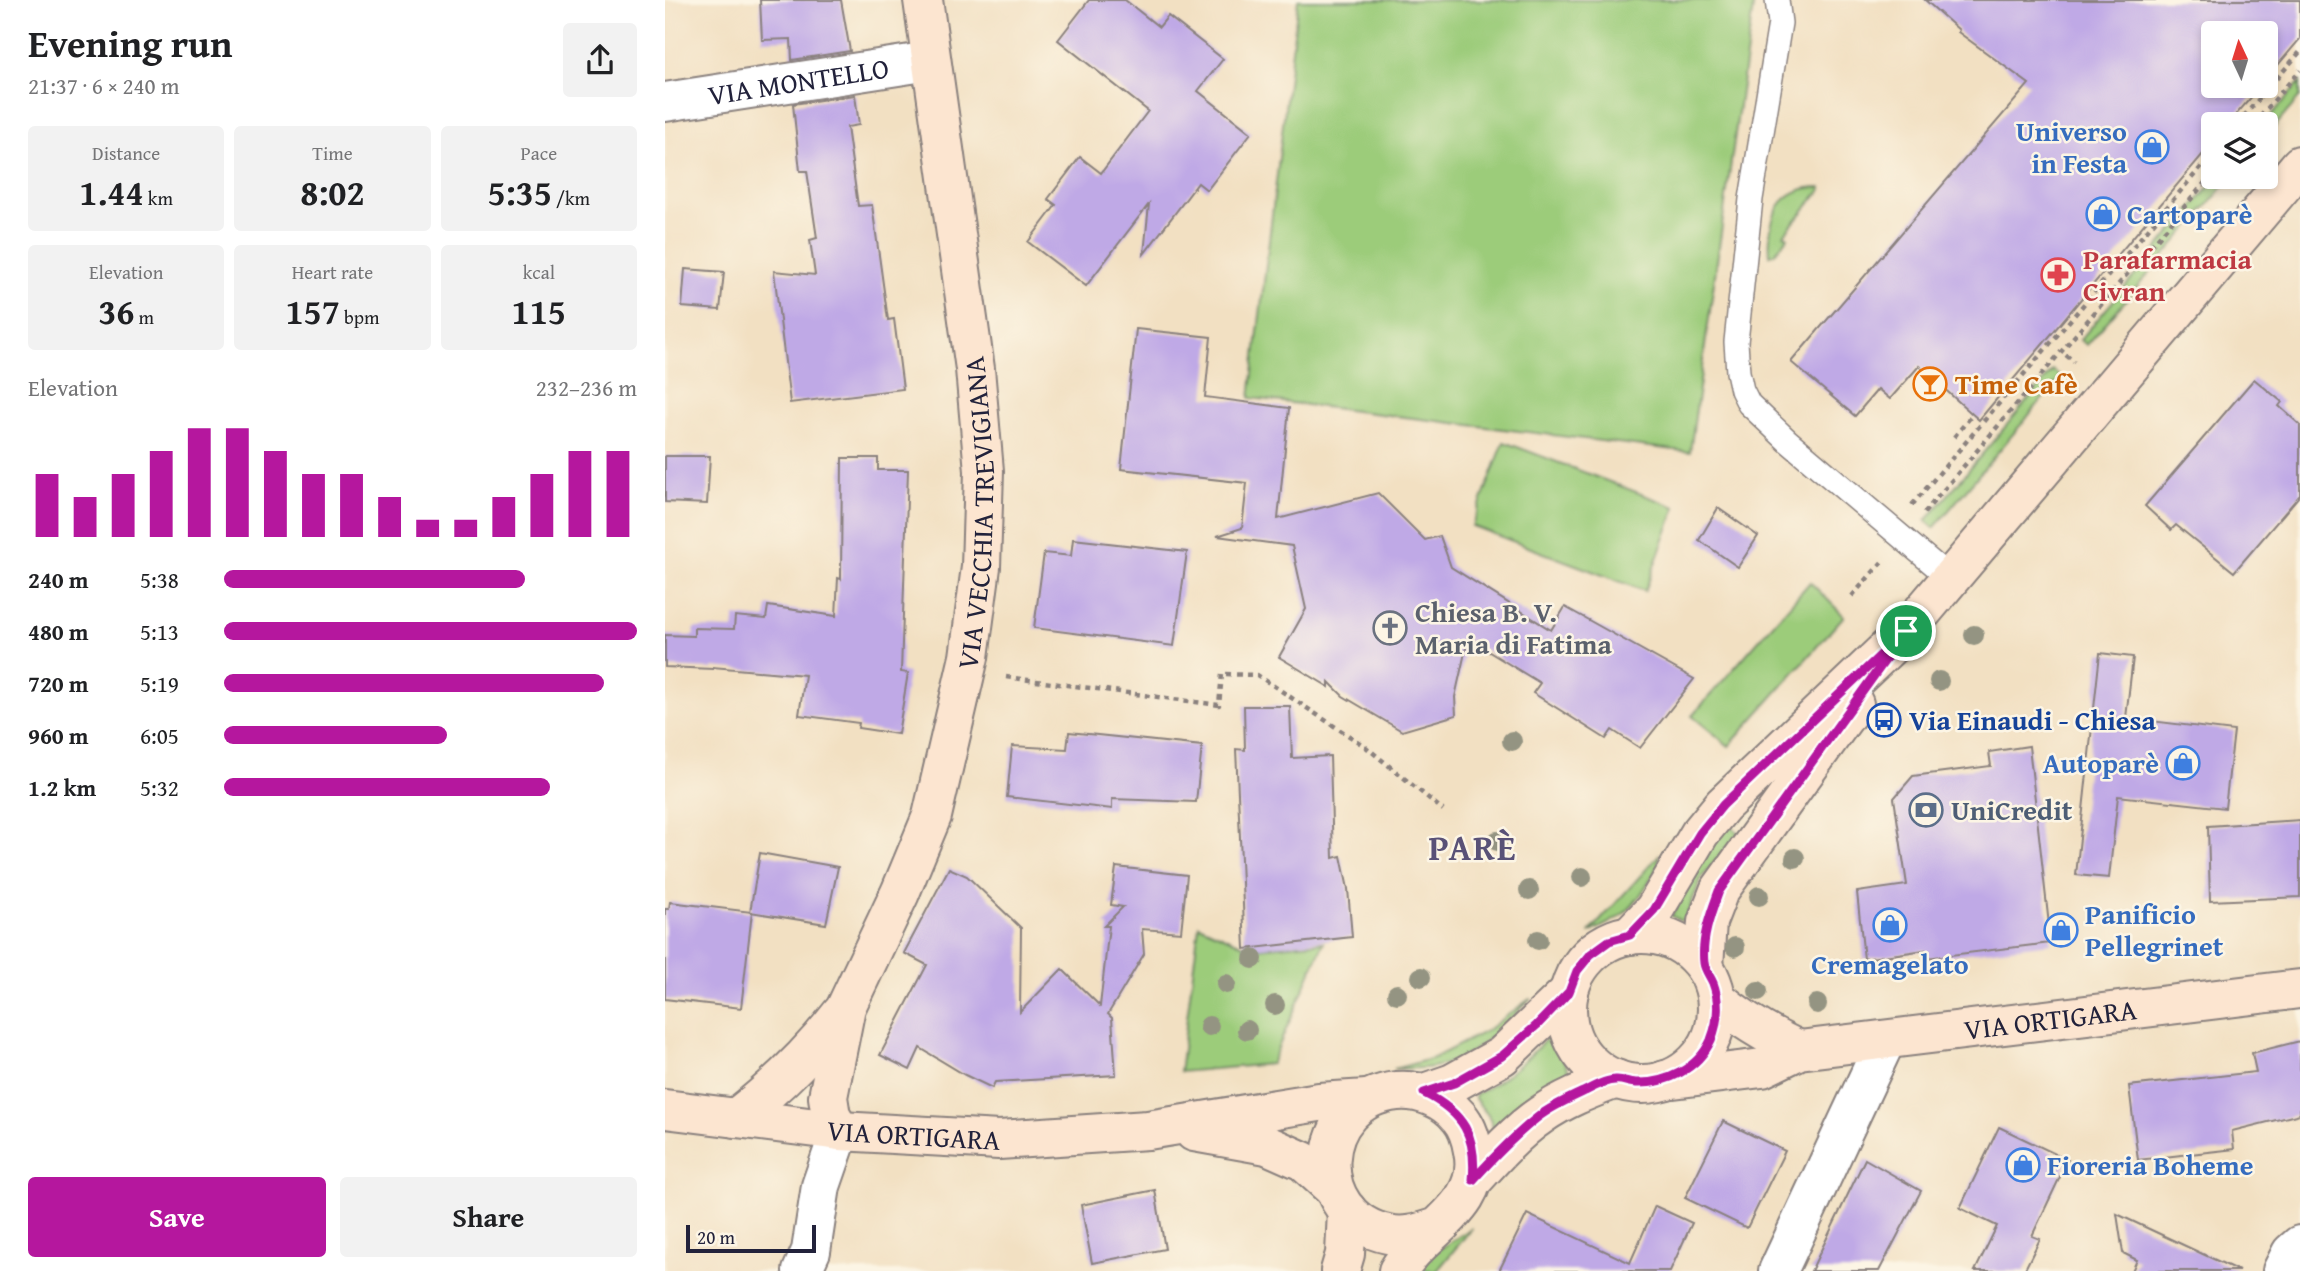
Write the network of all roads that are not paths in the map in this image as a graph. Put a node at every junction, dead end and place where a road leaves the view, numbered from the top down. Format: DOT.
graph roads {
  1 [pos="923,0"];
  2 [pos="1777,0"];
  3 [pos="930,61"];
  4 [pos="665,102"];
  5 [pos="2300,165"];
  6 [pos="1950,578"];
  7 [pos="1906,631"];
  8 [pos="1630,935"];
  9 [pos="1711,982"];
  10 [pos="2300,989"];
  11 [pos="1569,992"];
  12 [pos="846,1007"];
  13 [pos="1886,1040"];
  14 [pos="1799,1050"];
  15 [pos="1616,1079"];
  16 [pos="1665,1080"];
  17 [pos="1424,1093"];
  18 [pos="1367,1099"];
  19 [pos="665,1109"];
  20 [pos="736,1118"];
  21 [pos="1164,1127"];
  22 [pos="840,1131"];
  23 [pos="1473,1180"];
  24 [pos="1341,1199"];
  25 [pos="1434,1228"];
  26 [pos="2300,1245"];
  27 [pos="802,1271"];
  28 [pos="1339,1271"];
  29 [pos="1398,1271"];
  30 [pos="1778,1271"];
  31 [pos="2282,1271"];
  1 -- 3 [label="street, VIA VECCHIA TREVIGIANA"];
  2 -- 6 [label="lane"];
  3 -- 4 [label="street, VIA MONTELLO"];
  3 -- 12 [label="street, VIA VECCHIA TREVIGIANA"];
  5 -- 6 [label="street"];
  6 -- 7 [label="street"];
  7 -- 8 [label="street"];
  7 -- 9 [label="street"];
  8 -- 9 [label="street"];
  8 -- 11 [label="street"];
  9 -- 14 [label="street"];
  9 -- 16 [label="street"];
  10 -- 13 [label="street, VIA ORTIGARA"];
  11 -- 15 [label="street"];
  11 -- 17 [label="street"];
  12 -- 20 [label="street, VIA VECCHIA TREVIGIANA"];
  12 -- 22 [label="street, VIA VECCHIA TREVIGIANA"];
  13 -- 14 [label="street, VIA ORTIGARA"];
  13 -- 30 [label="street"];
  14 -- 16 [label="street, VIA ORTIGARA"];
  15 -- 16 [label="street"];
  15 -- 23 [label="street"];
  17 -- 18 [label="street"];
  17 -- 23 [label="street"];
  18 -- 21 [label="street, VIA ORTIGARA"];
  18 -- 24 [label="street"];
  19 -- 20 [label="street, VIA ORTIGARA"];
  20 -- 22 [label="street, VIA ORTIGARA"];
  21 -- 22 [label="street, VIA ORTIGARA"];
  21 -- 24 [label="street, VIA ORTIGARA"];
  22 -- 27 [label="street"];
  23 -- 25 [label="street"];
  24 -- 25 [label="street"];
  24 -- 28 [label="street"];
  25 -- 29 [label="street"];
  26 -- 31 [label="street"];
}
